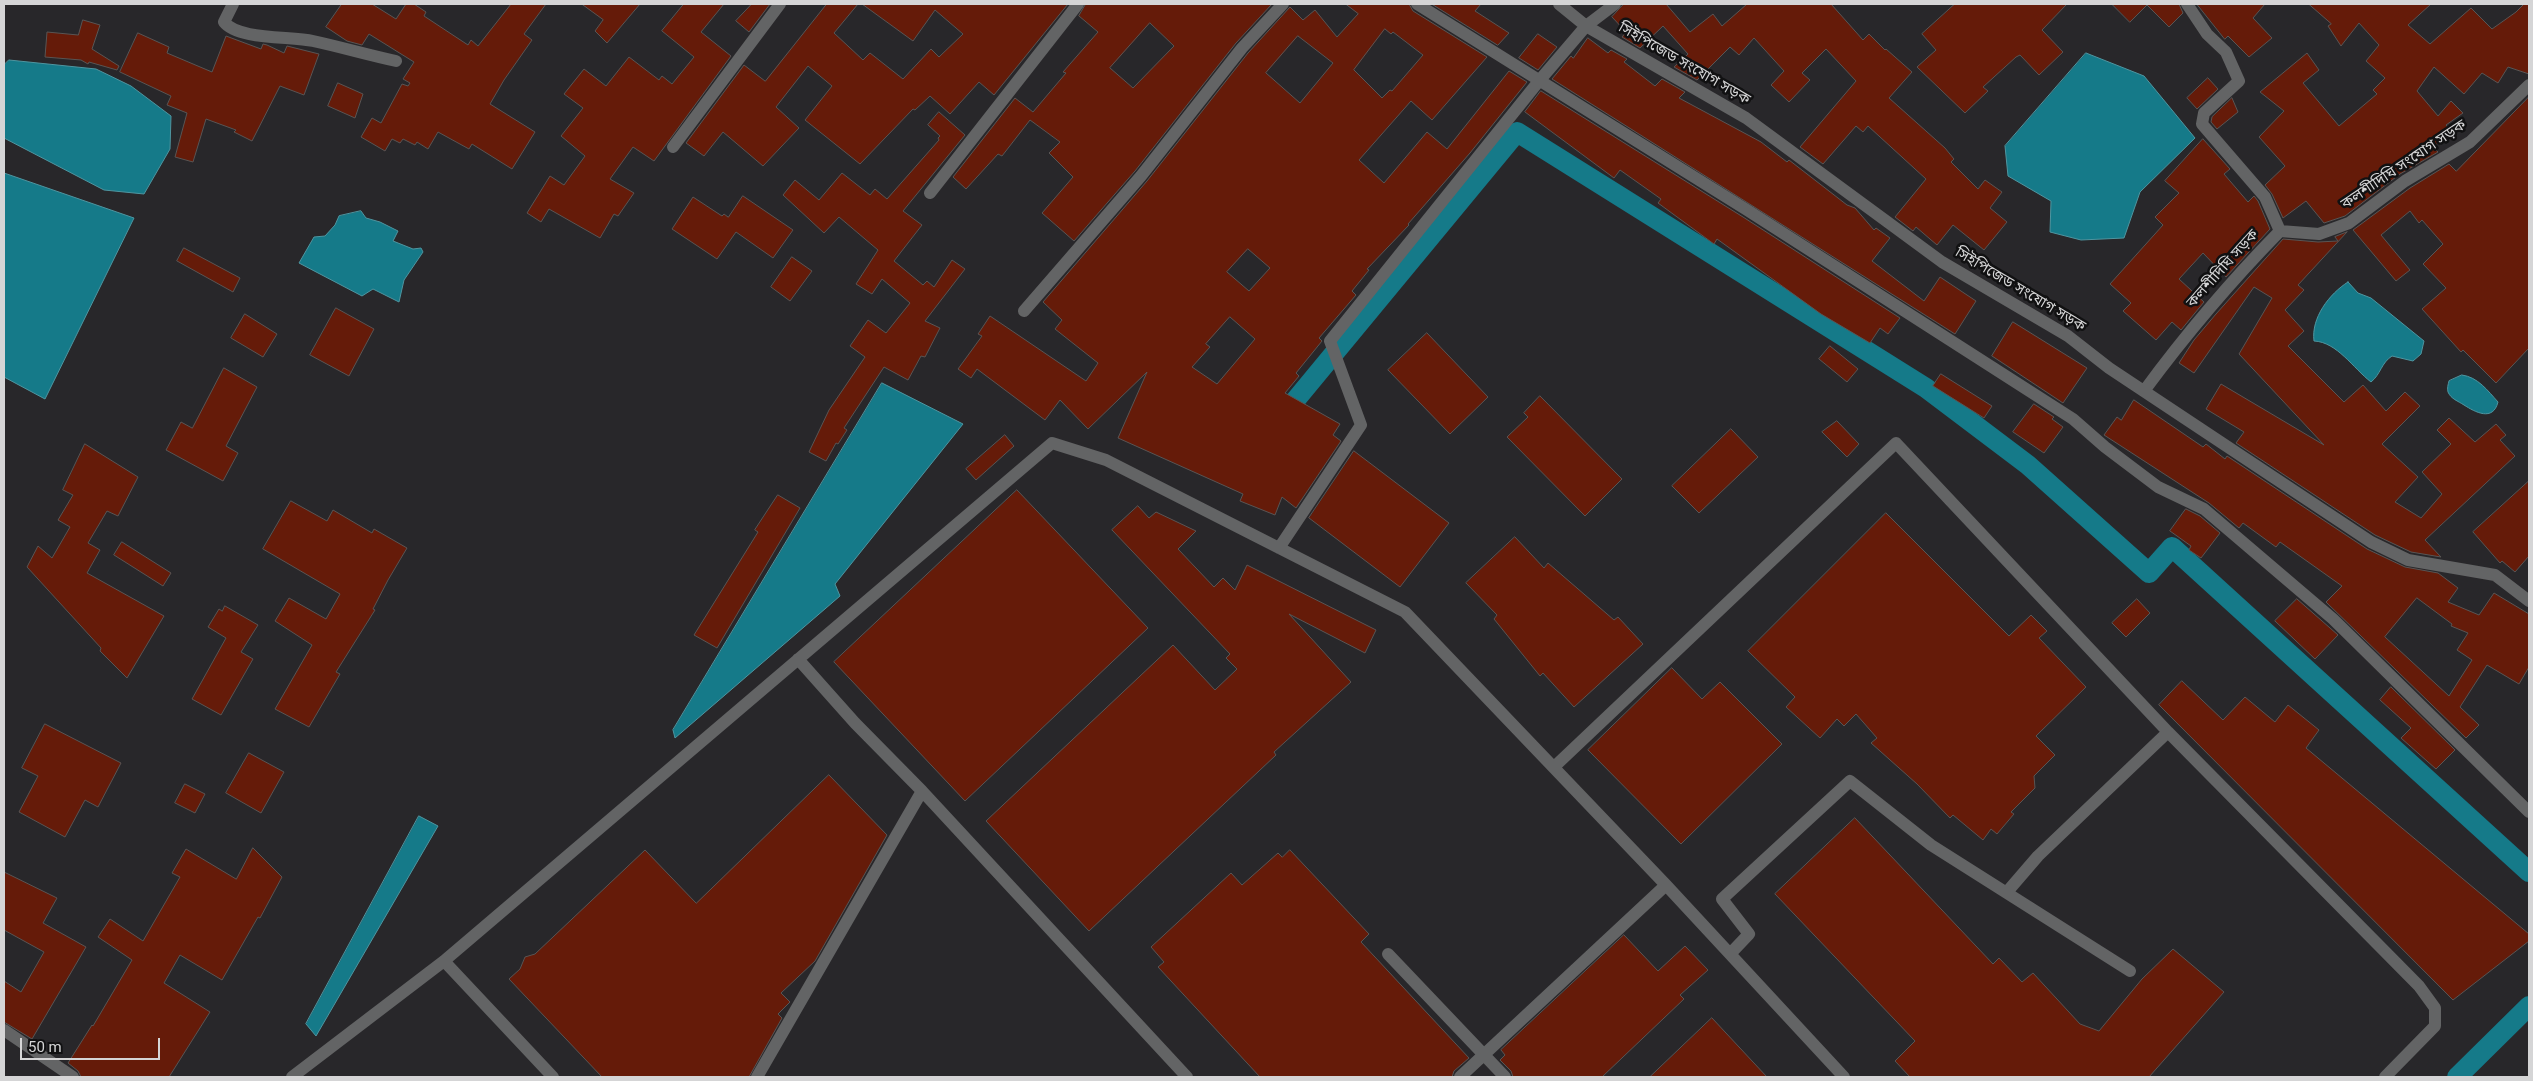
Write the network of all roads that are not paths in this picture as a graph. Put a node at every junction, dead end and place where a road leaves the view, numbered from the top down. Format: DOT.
graph roads {
  1 [pos="233,4"];
  2 [pos="780,4"];
  3 [pos="1078,4"];
  4 [pos="1282,4"];
  5 [pos="1417,4"];
  6 [pos="1559,4"];
  7 [pos="1615,4"];
  8 [pos="2187,4"];
  9 [pos="1586,26"];
  10 [pos="396,61"];
  11 [pos="1539,81"];
  12 [pos="2529,85"];
  13 [pos="673,147"];
  14 [pos="930,193"];
  15 [pos="2280,230"];
  16 [pos="1024,311"];
  17 [pos="2144,392"];
  18 [pos="1279,548"];
  19 [pos="2529,601"];
  20 [pos="798,659"];
  21 [pos="2168,732"];
  22 [pos="1554,767"];
  23 [pos="922,791"];
  24 [pos="2529,812"];
  25 [pos="1666,884"];
  26 [pos="2006,892"];
  27 [pos="1388,954"];
  28 [pos="1730,954"];
  29 [pos="444,960"];
  30 [pos="2130,971"];
  31 [pos="4,1030"];
  32 [pos="1484,1055"];
  33 [pos="73,1077"];
  34 [pos="292,1077"];
  35 [pos="553,1077"];
  36 [pos="757,1077"];
  37 [pos="1188,1077"];
  38 [pos="1460,1077"];
  39 [pos="1505,1077"];
  40 [pos="1844,1077"];
  41 [pos="2384,1077"];
  1 -- 10 [label="street"];
  2 -- 13 [label="street"];
  3 -- 14 [label="street"];
  4 -- 16 [label="street"];
  5 -- 11 [label="street"];
  6 -- 9 [label="street, সিইপিজেড সংযোগ সড়ক"];
  7 -- 9 [label="street"];
  8 -- 15 [label="street, কলশীদিঘি সড়ক"];
  9 -- 11 [label="street"];
  9 -- 17 [label="street, সিইপিজেড সংযোগ সড়ক"];
  11 -- 18 [label="street"];
  11 -- 24 [label="street"];
  12 -- 15 [label="street, কলশীদিঘি সংযোগ সড়ক"];
  15 -- 17 [label="street, কলশীদিঘি সড়ক"];
  17 -- 19 [label="street, সিইপিজেড সংযোগ সড়ক"];
  18 -- 20 [label="street"];
  18 -- 22 [label="street"];
  20 -- 23 [label="street"];
  20 -- 29 [label="street"];
  21 -- 22 [label="street"];
  21 -- 26 [label="street"];
  21 -- 41 [label="street"];
  22 -- 25 [label="street"];
  23 -- 36 [label="street"];
  23 -- 37 [label="street"];
  25 -- 28 [label="street"];
  25 -- 32 [label="street"];
  26 -- 28 [label="street"];
  26 -- 30 [label="street"];
  27 -- 32 [label="street"];
  28 -- 40 [label="street"];
  29 -- 34 [label="street"];
  29 -- 35 [label="street"];
  31 -- 33 [label="street"];
  32 -- 38 [label="street"];
  32 -- 39 [label="street"];
}
